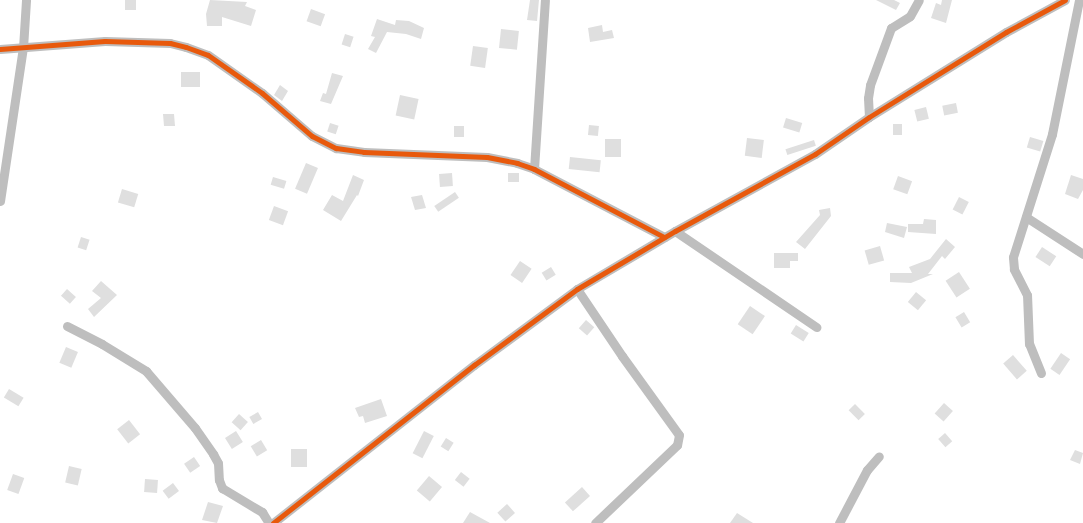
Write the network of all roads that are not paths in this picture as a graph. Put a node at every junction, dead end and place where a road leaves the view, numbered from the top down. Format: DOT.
graph roads {
  1 [pos="26,0"];
  2 [pos="545,0"];
  3 [pos="919,0"];
  4 [pos="1065,0"];
  5 [pos="1078,0"];
  6 [pos="23,48"];
  7 [pos="0,49"];
  8 [pos="869,116"];
  9 [pos="534,169"];
  10 [pos="0,201"];
  11 [pos="1026,217"];
  12 [pos="675,231"];
  13 [pos="664,237"];
  14 [pos="1083,254"];
  15 [pos="577,289"];
  16 [pos="67,326"];
  17 [pos="816,327"];
  18 [pos="1042,373"];
  19 [pos="879,456"];
  20 [pos="271,523"];
  21 [pos="595,523"];
  22 [pos="839,523"];
  1 -- 6 [label="street"];
  2 -- 9 [label="street"];
  3 -- 8 [label="street"];
  4 -- 8 [label="street"];
  5 -- 11 [label="street"];
  6 -- 7 [label="street"];
  6 -- 9 [label="street"];
  6 -- 10 [label="street"];
  8 -- 12 [label="street"];
  9 -- 13 [label="street"];
  11 -- 14 [label="street"];
  11 -- 18 [label="street"];
  12 -- 13 [label="street"];
  12 -- 17 [label="street"];
  13 -- 15 [label="street"];
  15 -- 20 [label="street"];
  15 -- 21 [label="street"];
  16 -- 20 [label="street"];
  19 -- 22 [label="street"];
}
